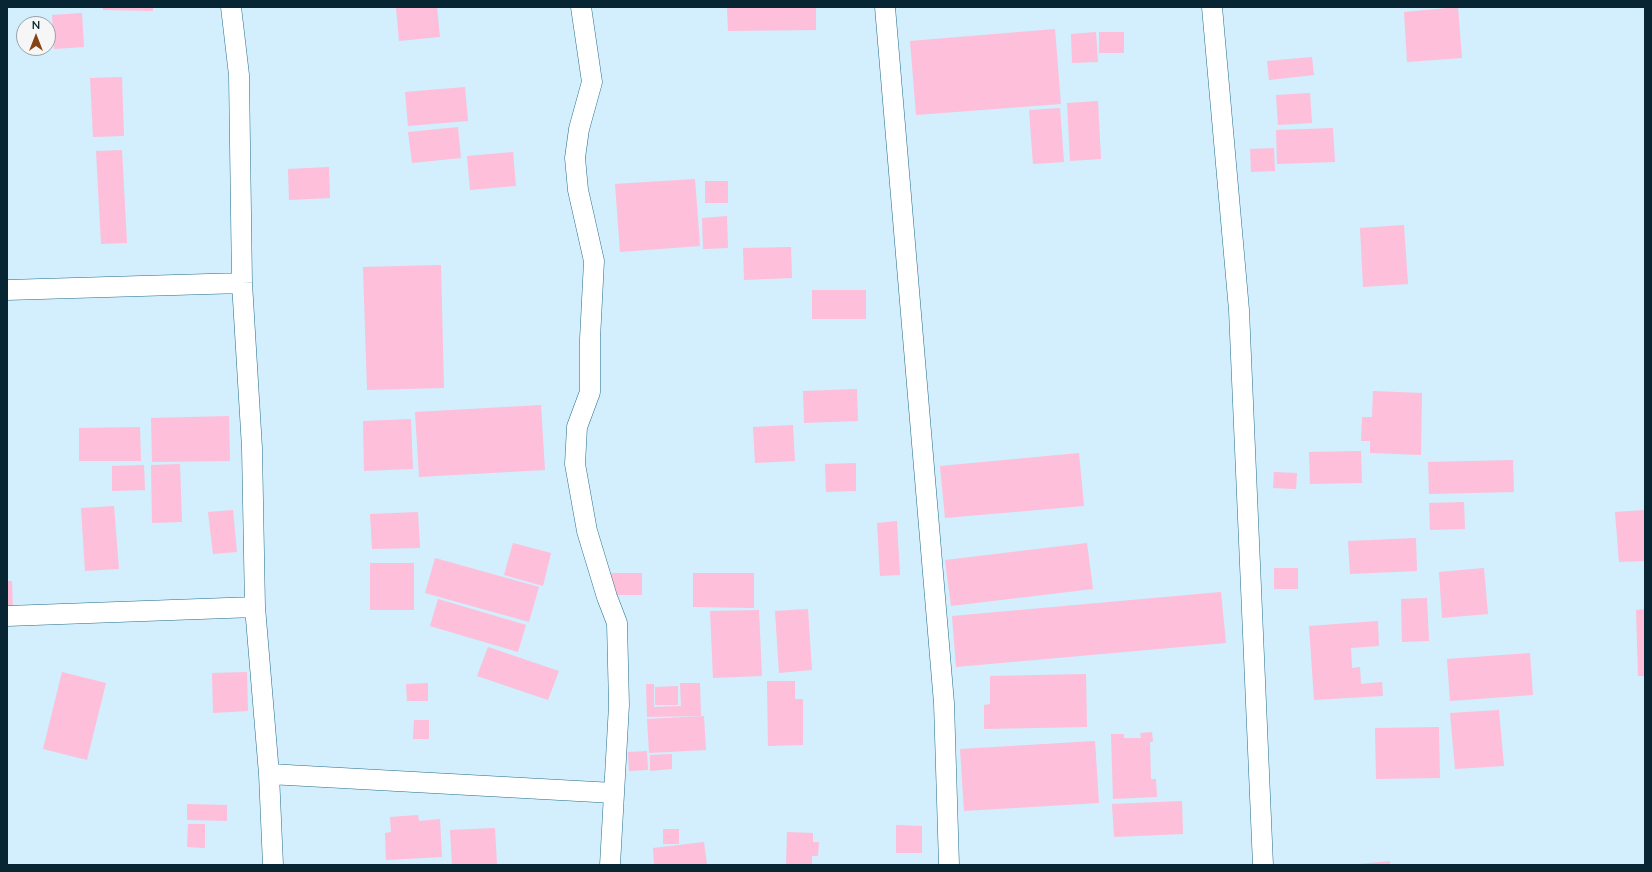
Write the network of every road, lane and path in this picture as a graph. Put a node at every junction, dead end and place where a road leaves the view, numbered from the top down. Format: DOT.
graph roads {
  1 [pos="231,7"];
  2 [pos="581,7"];
  3 [pos="885,7"];
  4 [pos="1212,7"];
  5 [pos="242,283"];
  6 [pos="7,290"];
  7 [pos="255,607"];
  8 [pos="7,616"];
  9 [pos="269,774"];
  10 [pos="614,793"];
  11 [pos="273,865"];
  12 [pos="610,865"];
  13 [pos="949,865"];
  14 [pos="1262,865"];
  1 -- 5 [label="street"];
  2 -- 10 [label="street"];
  3 -- 13 [label="street"];
  4 -- 14 [label="street"];
  5 -- 6 [label="street"];
  5 -- 7 [label="street"];
  7 -- 8 [label="street"];
  7 -- 9 [label="street"];
  9 -- 10 [label="street"];
  9 -- 11 [label="street"];
  10 -- 12 [label="street"];
}
